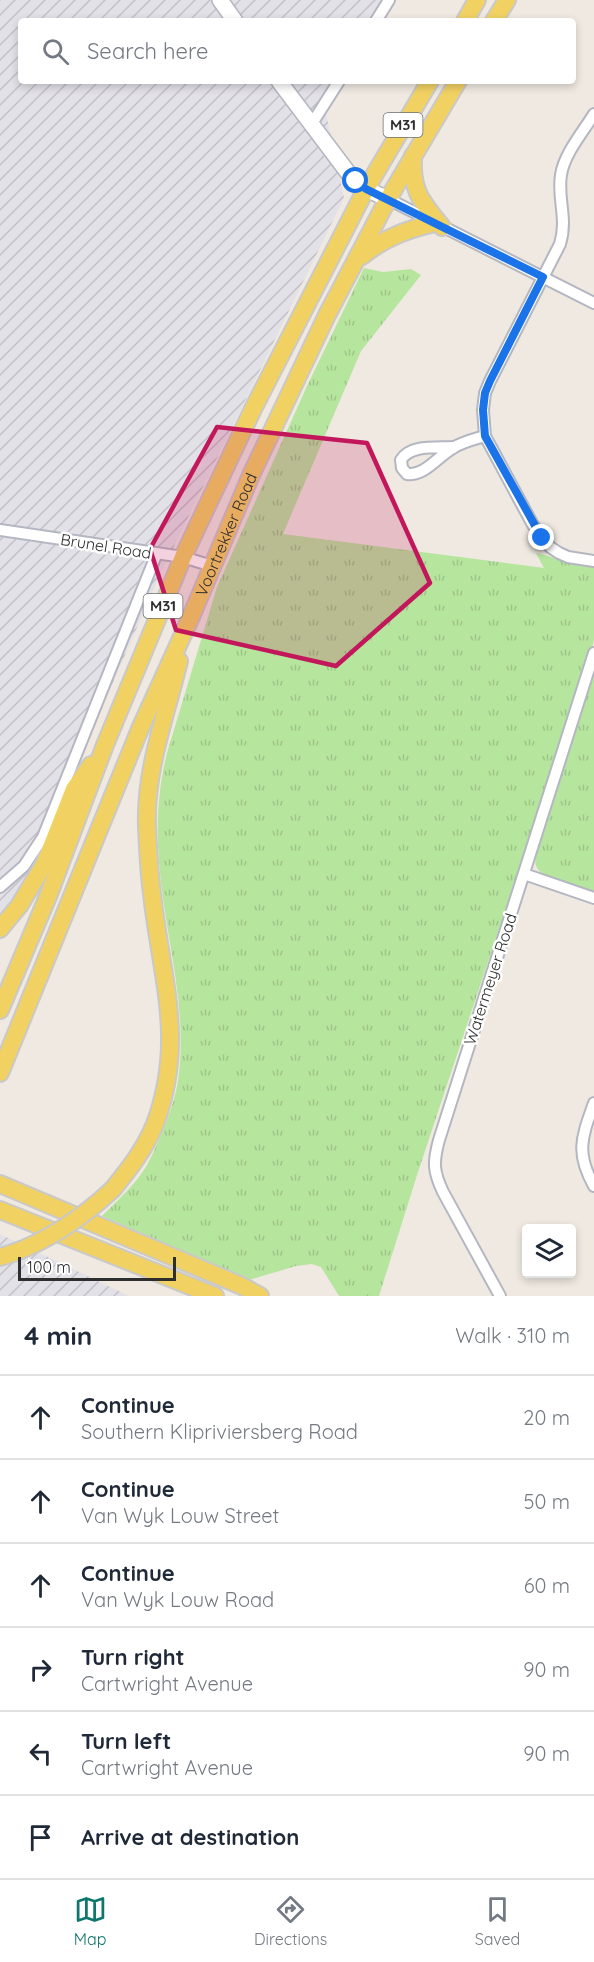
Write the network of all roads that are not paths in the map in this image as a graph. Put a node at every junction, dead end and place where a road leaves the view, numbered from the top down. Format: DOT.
graph roads {
  1 [pos="220,0"];
  2 [pos="389,0"];
  3 [pos="477,0"];
  4 [pos="507,0"];
  5 [pos="233,18"];
  6 [pos="378,18"];
  7 [pos="467,18"];
  8 [pos="496,18"];
  9 [pos="281,84"];
  10 [pos="337,84"];
  11 [pos="428,84"];
  12 [pos="456,84"];
  13 [pos="593,118"];
  14 [pos="311,125"];
  15 [pos="413,155"];
  16 [pos="366,189"];
  17 [pos="388,199"];
  18 [pos="438,225"];
  19 [pos="358,260"];
  20 [pos="543,277"];
  21 [pos="594,303"];
  22 [pos="485,436"];
  23 [pos="453,447"];
  24 [pos="0,530"];
  25 [pos="157,553"];
  26 [pos="183,558"];
  27 [pos="594,561"];
  28 [pos="212,566"];
  29 [pos="190,620"];
  30 [pos="594,653"];
  31 [pos="105,745"];
  32 [pos="524,874"];
  33 [pos="0,887"];
  34 [pos="594,898"];
  35 [pos="0,929"];
  36 [pos="0,1010"];
  37 [pos="0,1073"];
  38 [pos="594,1103"];
  39 [pos="0,1184"];
  40 [pos="594,1186"];
  41 [pos="0,1210"];
  42 [pos="6,1255"];
  43 [pos="240,1291"];
  44 [pos="214,1296"];
  45 [pos="260,1296"];
  46 [pos="500,1296"];
  1 -- 5 [label="main road"];
  2 -- 6 [label="street"];
  3 -- 7 [label="main road"];
  4 -- 8 [label="main road"];
  9 -- 14 [label="main road"];
  10 -- 14 [label="street"];
  11 -- 16 [label="main road, Voortrekker Road / M31"];
  12 -- 15 [label="main road, Voortrekker Road / M31"];
  13 -- 20 [label="street"];
  14 -- 16 [label="main road"];
  15 -- 17 [label="main road, Voortrekker Road / M31"];
  15 -- 18 [label="main road"];
  16 -- 17 [label="main road"];
  16 -- 26 [label="main road, Voortrekker Road / M31"];
  17 -- 18 [label="street"];
  17 -- 19 [label="main road, Voortrekker Road / M31"];
  18 -- 19 [label="main road"];
  18 -- 20 [label="street"];
  19 -- 28 [label="main road, Voortrekker Road / M31"];
  20 -- 21 [label="street"];
  20 -- 22 [label="street"];
  22 -- 23 [label="street"];
  22 -- 27 [label="street"];
  24 -- 25 [label="street, Brunel Road"];
  25 -- 26 [label="street, Brunel Road"];
  25 -- 33 [label="street"];
  26 -- 28 [label="street, Brunel Road"];
  26 -- 31 [label="main road, Voortrekker Road / M31"];
  28 -- 29 [label="main road, Voortrekker Road / M31"];
  29 -- 37 [label="main road, Voortrekker Road / M31"];
  29 -- 42 [label="main road, bridge"];
  30 -- 32 [label="street, Watermeyer Road"];
  31 -- 35 [label="main road"];
  31 -- 36 [label="main road, Voortrekker Road / M31"];
  32 -- 34 [label="street"];
  32 -- 46 [label="street, Watermeyer Road"];
  38 -- 40 [label="street"];
  39 -- 43 [label="main road"];
  41 -- 44 [label="main road"];
  43 -- 45 [label="main road"];
}
